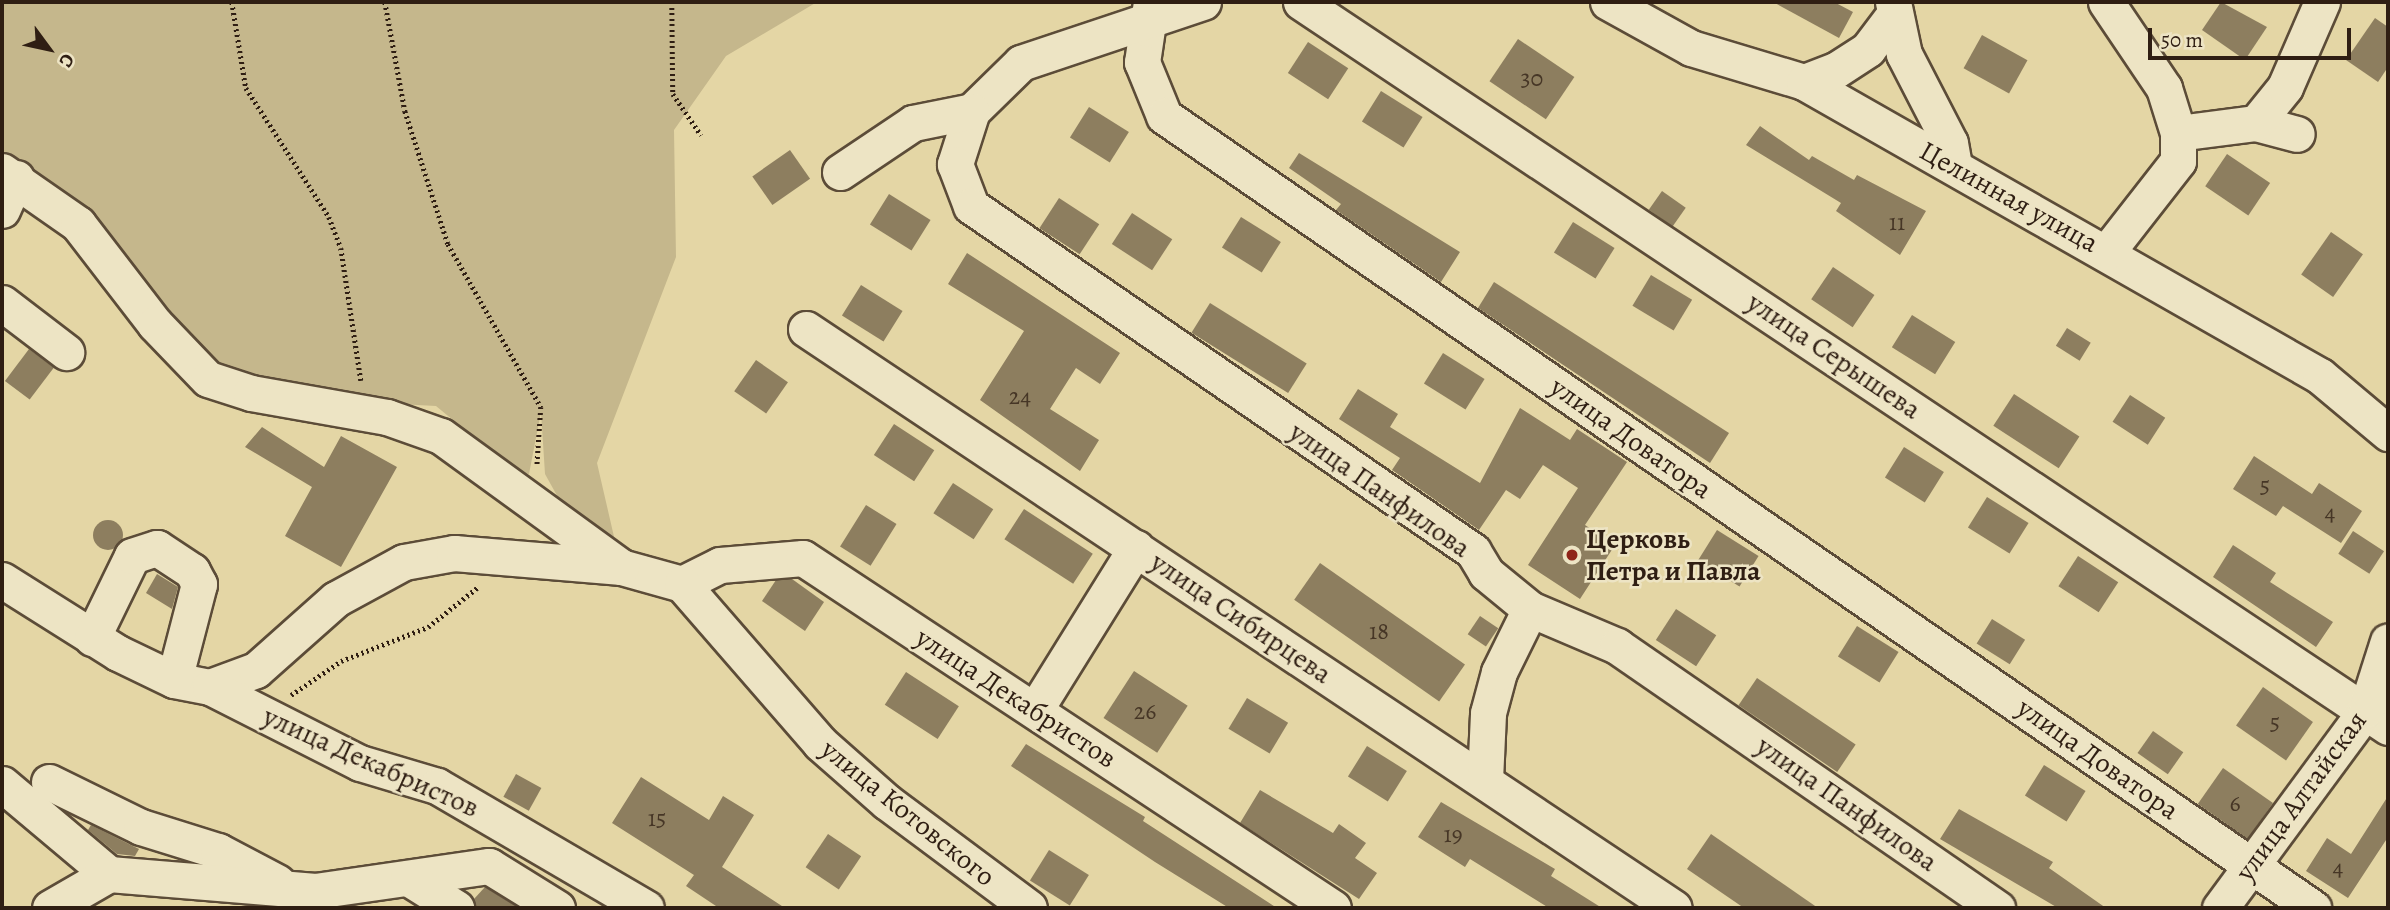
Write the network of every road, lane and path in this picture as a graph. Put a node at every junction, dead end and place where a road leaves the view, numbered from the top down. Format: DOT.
graph roads {
  1 [pos="232,2"];
  2 [pos="385,2"];
  3 [pos="672,2"];
  4 [pos="1203,2"];
  5 [pos="1301,2"];
  6 [pos="1608,2"];
  7 [pos="2106,2"];
  8 [pos="2322,2"];
  9 [pos="1893,9"];
  10 [pos="1148,11"];
  11 [pos="1804,82"];
  12 [pos="972,111"];
  13 [pos="2256,123"];
  14 [pos="2178,133"];
  15 [pos="2297,134"];
  16 [pos="701,135"];
  17 [pos="1954,166"];
  18 [pos="839,172"];
  19 [pos="9,174"];
  20 [pos="2,210"];
  21 [pos="2107,252"];
  22 [pos="2,303"];
  23 [pos="806,329"];
  24 [pos="66,352"];
  25 [pos="361,386"];
  26 [pos="2388,433"];
  27 [pos="547,513"];
  28 [pos="1136,548"];
  29 [pos="510,558"];
  30 [pos="621,567"];
  31 [pos="2,580"];
  32 [pos="682,584"];
  33 [pos="1530,609"];
  34 [pos="92,638"];
  35 [pos="2388,641"];
  36 [pos="174,680"];
  37 [pos="210,687"];
  38 [pos="1035,710"];
  39 [pos="268,718"];
  40 [pos="2377,719"];
  41 [pos="1485,780"];
  42 [pos="50,782"];
  43 [pos="2,785"];
  44 [pos="2251,864"];
  45 [pos="108,874"];
  46 [pos="408,878"];
  47 [pos="314,899"];
  48 [pos="50,908"];
  49 [pos="456,908"];
  50 [pos="557,908"];
  51 [pos="646,908"];
  52 [pos="1030,908"];
  53 [pos="1333,908"];
  54 [pos="1674,908"];
  55 [pos="1997,908"];
  56 [pos="2221,908"];
  57 [pos="2313,908"];
  1 -- 25 [label="path"];
  2 -- 27 [label="path"];
  3 -- 16 [label="path"];
  4 -- 10 [label="street"];
  5 -- 40 [label="street, улица Серышева"];
  6 -- 11 [label="street, Целинная улица"];
  7 -- 14 [label="street"];
  8 -- 13 [label="street"];
  9 -- 11 [label="street"];
  9 -- 17 [label="street"];
  10 -- 12 [label="street"];
  10 -- 44 [label="street, улица Доватора"];
  11 -- 17 [label="street, Целинная улица"];
  12 -- 18 [label="street"];
  12 -- 33 [label="street, улица Панфилова"];
  13 -- 14 [label="street"];
  13 -- 15 [label="street"];
  14 -- 21 [label="street"];
  17 -- 21 [label="street, Целинная улица"];
  19 -- 20 [label="street"];
  19 -- 27 [label="street"];
  21 -- 26 [label="street, Целинная улица"];
  22 -- 24 [label="street"];
  23 -- 28 [label="street, улица Сибирцева"];
  27 -- 30 [label="street"];
  28 -- 38 [label="street"];
  28 -- 41 [label="street, улица Сибирцева"];
  29 -- 30 [label="street, улица Декабристов"];
  29 -- 37 [label="street, улица Декабристов"];
  29 -- 39 [label="path"];
  30 -- 32 [label="street"];
  31 -- 34 [label="street, улица Декабристов"];
  32 -- 38 [label="street, улица Декабристов"];
  32 -- 52 [label="street, улица Котовского"];
  33 -- 41 [label="street"];
  33 -- 55 [label="street, улица Панфилова"];
  34 -- 36 [label="street, улица Декабристов"];
  34 -- 36 [label="street"];
  35 -- 40 [label="street, улица Алтайская"];
  36 -- 37 [label="street, улица Декабристов"];
  37 -- 39 [label="street, улица Декабристов"];
  38 -- 53 [label="street, улица Декабристов"];
  39 -- 51 [label="street, улица Декабристов"];
  40 -- 44 [label="street, улица Алтайская"];
  41 -- 54 [label="street, улица Сибирцева"];
  42 -- 47 [label="street"];
  43 -- 45 [label="street"];
  44 -- 56 [label="street, улица Алтайская"];
  44 -- 57 [label="street, улица Доватора"];
  45 -- 47 [label="street"];
  45 -- 48 [label="street"];
  46 -- 47 [label="street"];
  46 -- 49 [label="street"];
  46 -- 50 [label="street"];
}
